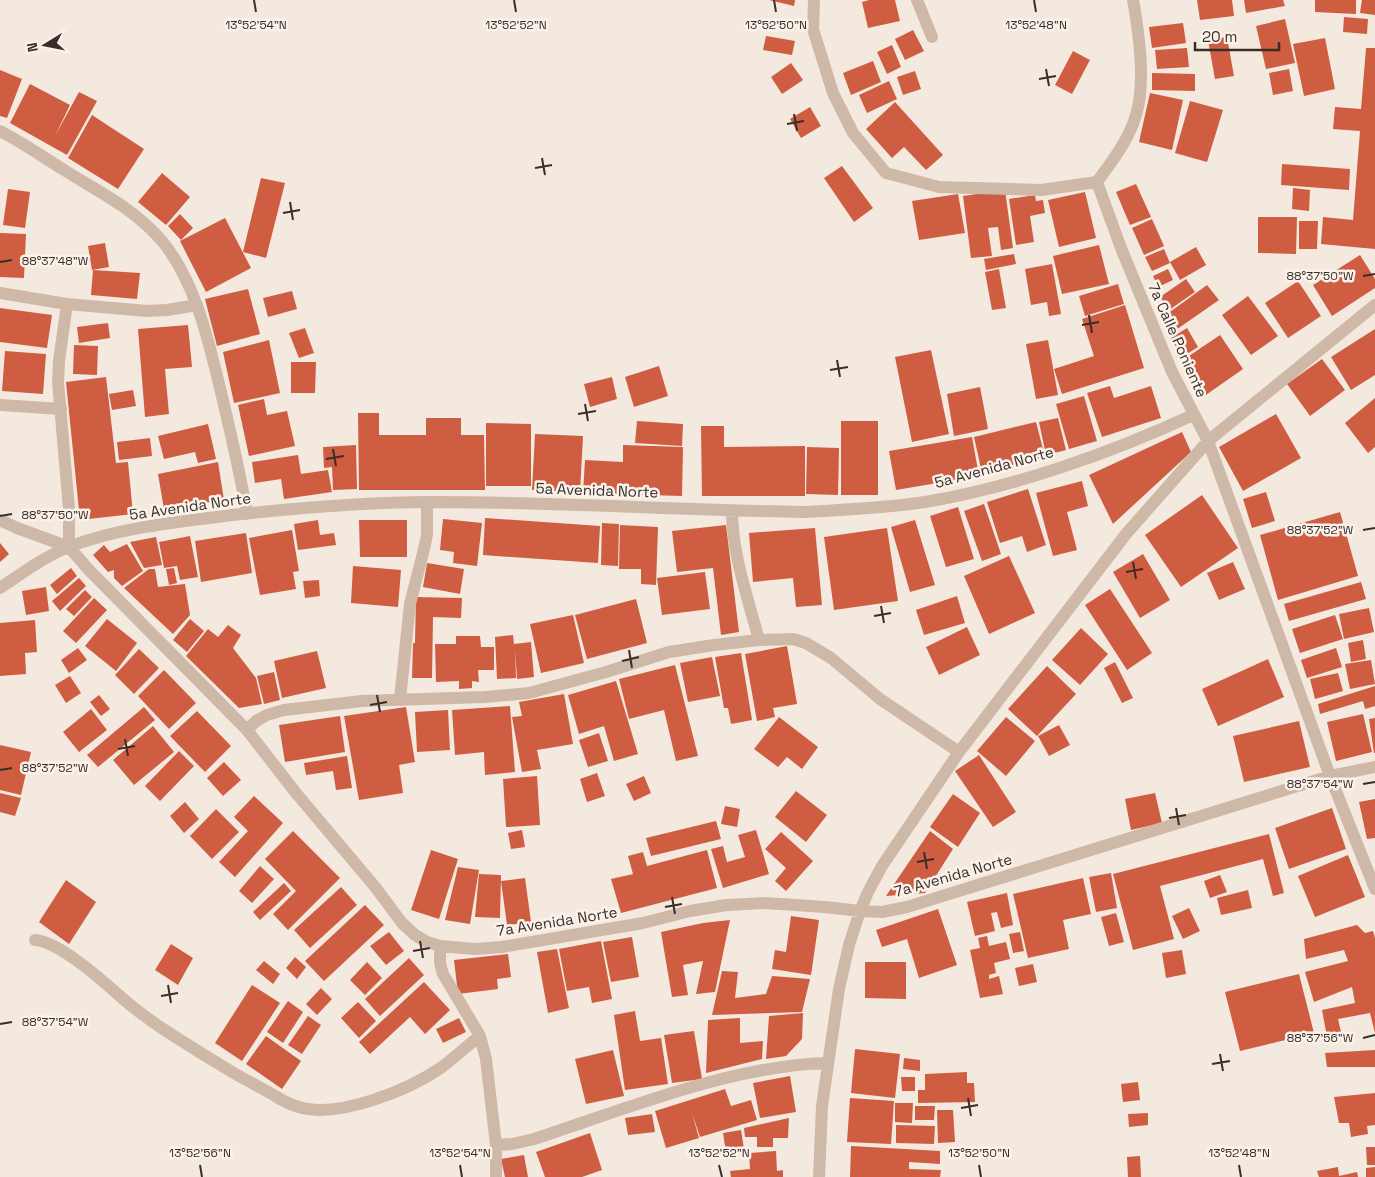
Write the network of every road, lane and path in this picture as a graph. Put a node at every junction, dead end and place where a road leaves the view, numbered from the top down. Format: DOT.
graph roads {
  1 [pos="814,0"];
  2 [pos="917,0"];
  3 [pos="1133,0"];
  4 [pos="932,37"];
  5 [pos="0,131"];
  6 [pos="1097,182"];
  7 [pos="0,293"];
  8 [pos="67,304"];
  9 [pos="196,305"];
  10 [pos="1375,305"];
  11 [pos="0,405"];
  12 [pos="61,409"];
  13 [pos="1193,415"];
  14 [pos="1208,442"];
  15 [pos="427,502"];
  16 [pos="732,511"];
  17 [pos="247,514"];
  18 [pos="0,520"];
  19 [pos="69,547"];
  20 [pos="0,588"];
  21 [pos="759,640"];
  22 [pos="400,699"];
  23 [pos="247,730"];
  24 [pos="959,752"];
  25 [pos="1375,767"];
  26 [pos="1330,776"];
  27 [pos="1375,889"];
  28 [pos="860,911"];
  29 [pos="35,940"];
  30 [pos="440,946"];
  31 [pos="480,1036"];
  32 [pos="827,1063"];
  33 [pos="496,1146"];
  34 [pos="496,1177"];
  35 [pos="819,1177"];
  1 -- 6 [label="street"];
  2 -- 4 [label="street"];
  3 -- 6 [label="street"];
  5 -- 9 [label="street"];
  6 -- 13 [label="street, 7a Calle Poniente"];
  7 -- 8 [label="street"];
  8 -- 9 [label="street"];
  8 -- 12 [label="street"];
  9 -- 17 [label="street"];
  10 -- 14 [label="street"];
  11 -- 12 [label="street"];
  12 -- 19 [label="street"];
  13 -- 14 [label="street, 7a Calle Poniente"];
  13 -- 16 [label="street, 5a Avenida Norte"];
  14 -- 24 [label="street"];
  14 -- 26 [label="street, 7a Calle Poniente"];
  15 -- 16 [label="street, 5a Avenida Norte"];
  15 -- 17 [label="street, 5a Avenida Norte"];
  15 -- 22 [label="street"];
  16 -- 21 [label="street"];
  17 -- 19 [label="street, 5a Avenida Norte"];
  18 -- 19 [label="street"];
  19 -- 20 [label="street, 5a Avenida Norte"];
  19 -- 23 [label="street"];
  21 -- 22 [label="street"];
  21 -- 24 [label="street"];
  22 -- 23 [label="street"];
  23 -- 30 [label="street"];
  24 -- 28 [label="street"];
  25 -- 26 [label="street, 7a Avenida Norte"];
  26 -- 27 [label="street, 7a Calle Poniente"];
  26 -- 28 [label="street, 7a Avenida Norte"];
  28 -- 30 [label="street, 7a Avenida Norte"];
  28 -- 32 [label="street"];
  29 -- 31 [label="street"];
  30 -- 31 [label="street"];
  31 -- 33 [label="street"];
  32 -- 33 [label="street"];
  32 -- 35 [label="street"];
  33 -- 34 [label="street"];
}
